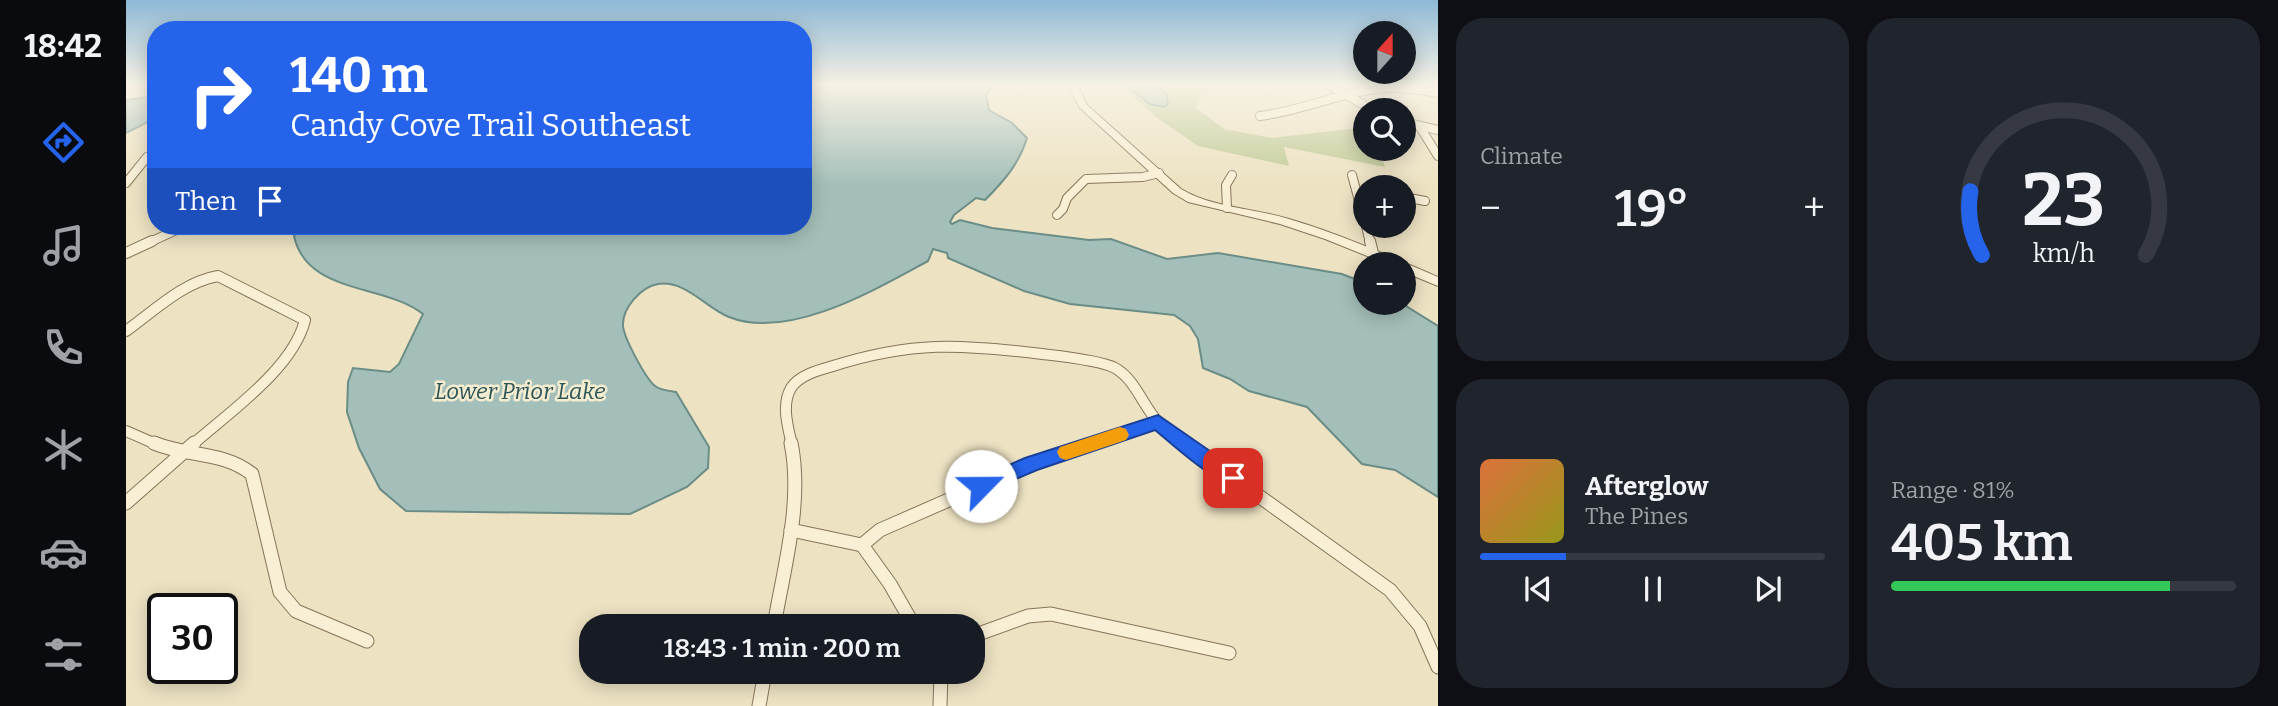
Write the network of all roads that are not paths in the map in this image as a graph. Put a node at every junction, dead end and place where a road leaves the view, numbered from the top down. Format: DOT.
graph roads {
  1 [pos="1098,119"];
  2 [pos="1416,126"];
  3 [pos="1420,127"];
  4 [pos="1438,130"];
  5 [pos="1438,156"];
  6 [pos="147,157"];
  7 [pos="1159,173"];
  8 [pos="1232,176"];
  9 [pos="126,183"];
  10 [pos="1416,199"];
  11 [pos="1425,201"];
  12 [pos="1227,208"];
  13 [pos="1057,215"];
  14 [pos="165,235"];
  15 [pos="1370,252"];
  16 [pos="126,253"];
  17 [pos="1416,272"];
  18 [pos="1438,282"];
  19 [pos="126,331"];
  20 [pos="1158,422"];
  21 [pos="126,431"];
  22 [pos="182,453"];
  23 [pos="126,503"];
  24 [pos="792,530"];
  25 [pos="862,545"];
  26 [pos="776,614"];
  27 [pos="907,614"];
  28 [pos="985,632"];
  29 [pos="366,641"];
  30 [pos="1228,653"];
  31 [pos="1438,667"];
  32 [pos="763,684"];
  33 [pos="941,684"];
  34 [pos="759,706"];
  35 [pos="940,706"];
  1 -- 7 [label="street"];
  2 -- 3 [label="street"];
  3 -- 4 [label="street"];
  3 -- 5 [label="street"];
  6 -- 9 [label="street"];
  7 -- 12 [label="street"];
  7 -- 13 [label="street"];
  8 -- 12 [label="street"];
  10 -- 11 [label="street"];
  12 -- 15 [label="street"];
  14 -- 16 [label="street"];
  17 -- 18 [label="street"];
  19 -- 22 [label="street"];
  20 -- 24 [label="street"];
  20 -- 25 [label="street"];
  20 -- 31 [label="street"];
  21 -- 22 [label="street"];
  22 -- 23 [label="street"];
  22 -- 29 [label="street"];
  24 -- 25 [label="street"];
  24 -- 26 [label="street"];
  25 -- 27 [label="street"];
  28 -- 30 [label="street"];
  32 -- 34 [label="street"];
  33 -- 35 [label="street"];
}
